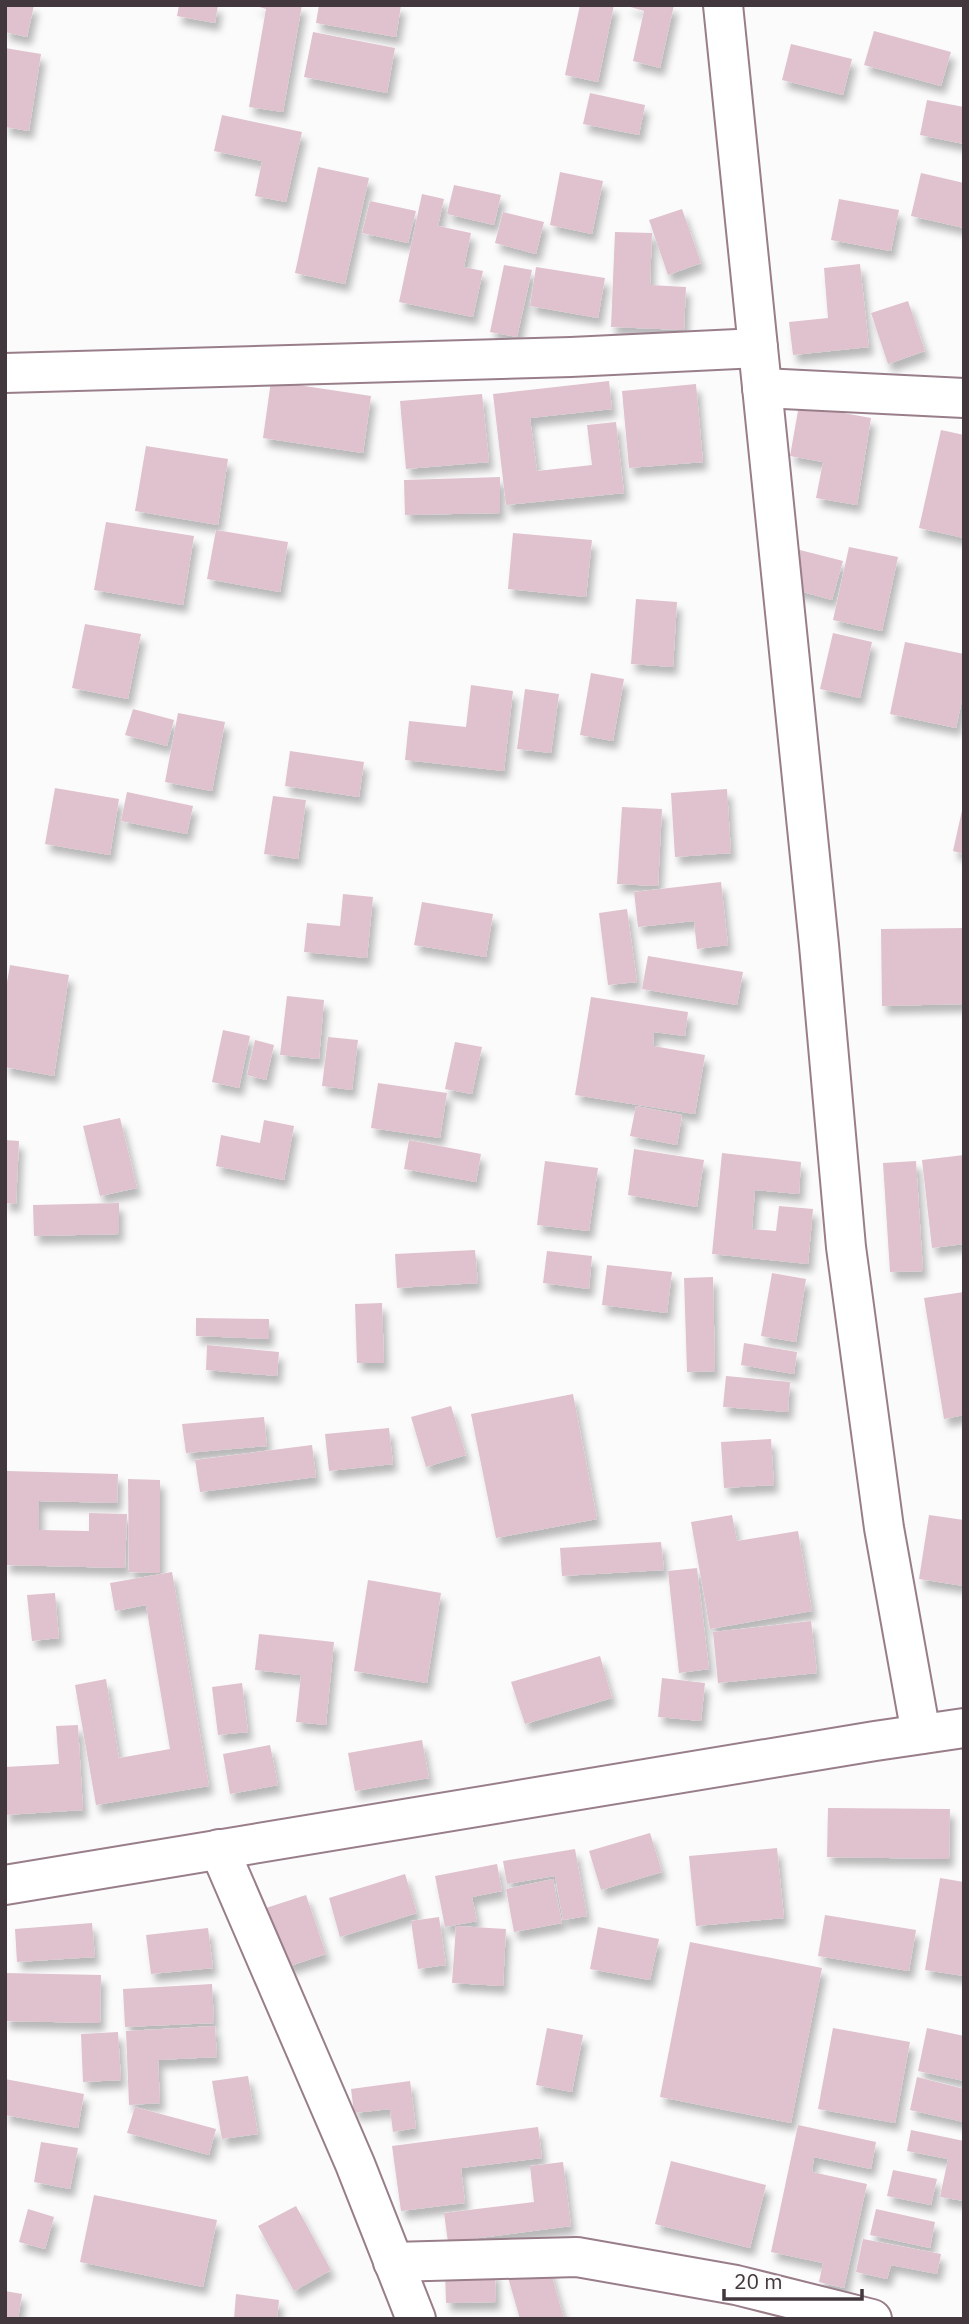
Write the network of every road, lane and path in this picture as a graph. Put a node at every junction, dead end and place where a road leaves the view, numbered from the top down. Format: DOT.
graph roads {
  1 [pos="723,5"];
  2 [pos="758,348"];
  3 [pos="5,373"];
  4 [pos="762,388"];
  5 [pos="964,398"];
  6 [pos="964,1728"];
  7 [pos="921,1734"];
  8 [pos="219,1849"];
  9 [pos="5,1885"];
  10 [pos="393,2262"];
  11 [pos="416,2319"];
  12 [pos="872,2319"];
  1 -- 2 [label="street"];
  2 -- 3 [label="street"];
  2 -- 4 [label="street"];
  4 -- 5 [label="street"];
  4 -- 7 [label="street"];
  6 -- 7 [label="street"];
  7 -- 8 [label="street"];
  8 -- 9 [label="street"];
  8 -- 10 [label="street"];
  10 -- 11 [label="street"];
  10 -- 12 [label="street"];
}
